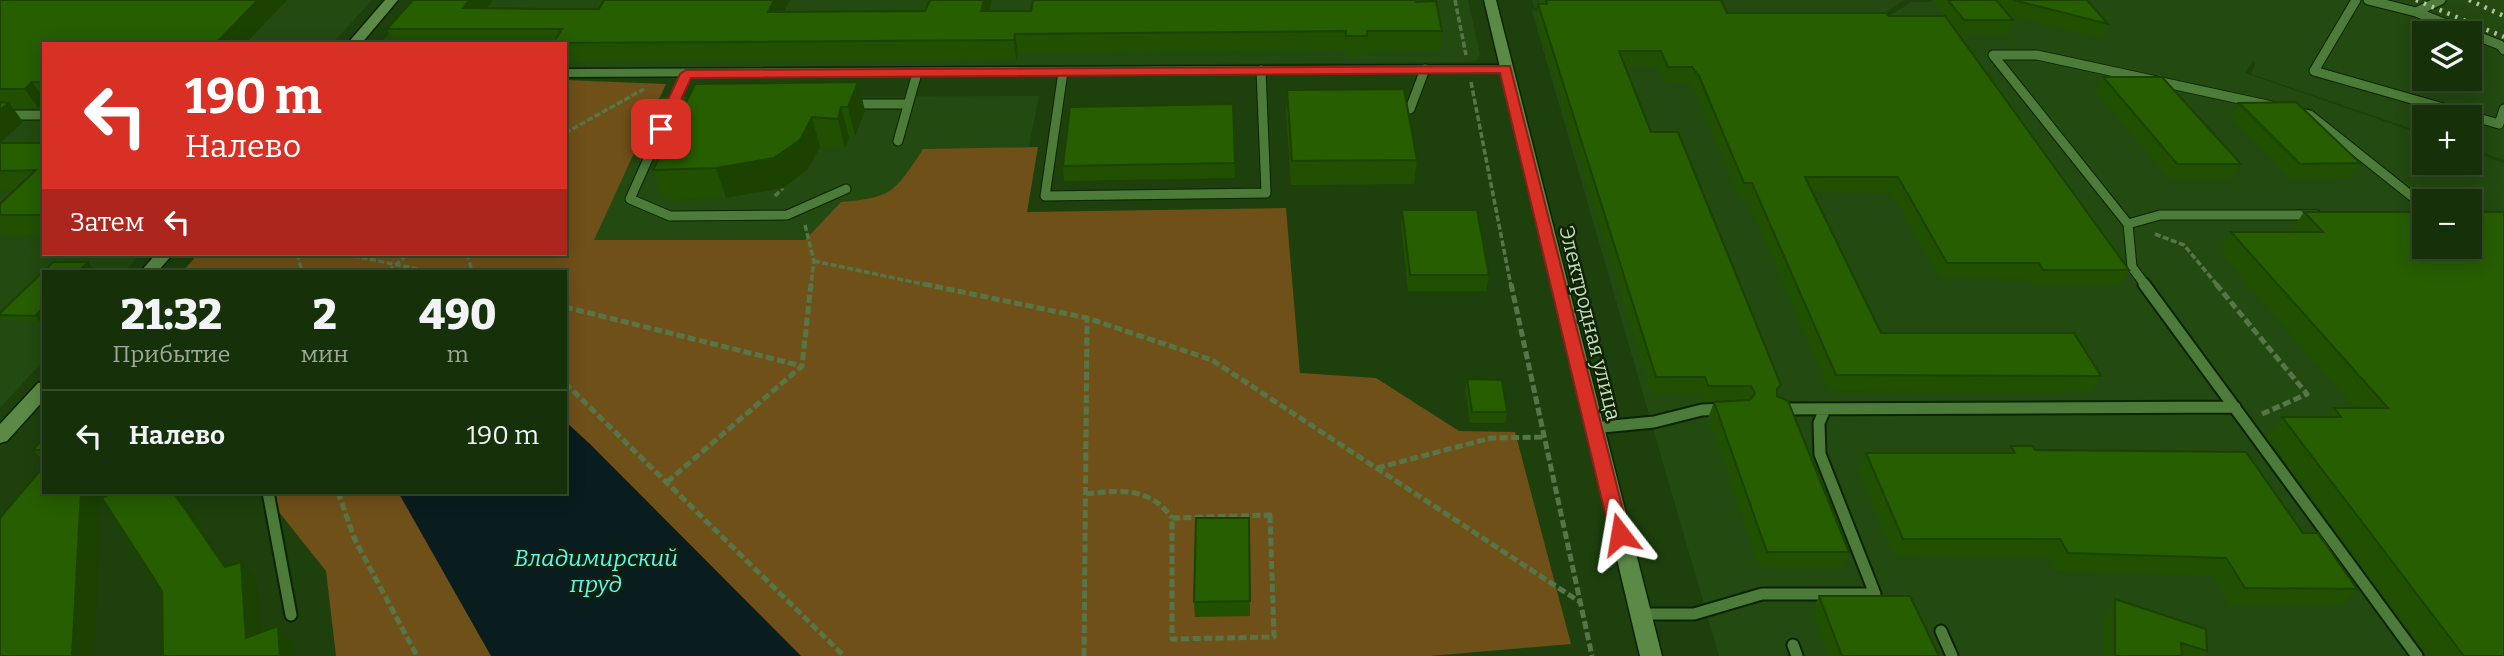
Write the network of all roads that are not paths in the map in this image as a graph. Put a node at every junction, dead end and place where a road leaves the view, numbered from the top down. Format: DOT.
graph roads {
  1 [pos="392,0"];
  2 [pos="1490,0"];
  3 [pos="2356,0"];
  4 [pos="2368,0"];
  5 [pos="2441,0"];
  6 [pos="2416,12"];
  7 [pos="356,42"];
  8 [pos="2504,50"];
  9 [pos="1425,69"];
  10 [pos="1505,69"];
  11 [pos="1261,70"];
  12 [pos="1063,72"];
  13 [pos="567,73"];
  14 [pos="917,73"];
  15 [pos="686,74"];
  16 [pos="843,104"];
  17 [pos="908,104"];
  18 [pos="671,106"];
  19 [pos="685,106"];
  20 [pos="1410,109"];
  21 [pos="2504,109"];
  22 [pos="42,115"];
  23 [pos="0,116"];
  24 [pos="898,141"];
  25 [pos="846,189"];
  26 [pos="2412,196"];
  27 [pos="2326,215"];
  28 [pos="2128,224"];
  29 [pos="163,256"];
  30 [pos="150,270"];
  31 [pos="42,390"];
  32 [pos="2235,407"];
  33 [pos="1778,409"];
  34 [pos="1825,409"];
  35 [pos="1741,410"];
  36 [pos="1592,428"];
  37 [pos="0,436"];
  38 [pos="268,494"];
  39 [pos="1640,614"];
  40 [pos="291,615"];
  41 [pos="1941,631"];
  42 [pos="1651,656"];
  43 [pos="1952,656"];
  44 [pos="2417,656"];
  1 -- 7 [label="street"];
  2 -- 10 [label="street, Электродная улица"];
  3 -- 21 [label="lane"];
  4 -- 6 [label="lane"];
  5 -- 6 [label="lane"];
  6 -- 8 [label="lane"];
  9 -- 10 [label="street"];
  9 -- 11 [label="street"];
  9 -- 20 [label="lane"];
  10 -- 36 [label="street, Электродная улица"];
  11 -- 12 [label="street"];
  11 -- 12 [label="lane"];
  12 -- 14 [label="street"];
  13 -- 15 [label="street"];
  14 -- 15 [label="street"];
  14 -- 17 [label="lane"];
  15 -- 18 [label="lane"];
  16 -- 17 [label="lane"];
  17 -- 24 [label="lane"];
  18 -- 19 [label="lane"];
  18 -- 25 [label="lane"];
  22 -- 23 [label="lane"];
  26 -- 28 [label="lane"];
  27 -- 28 [label="lane"];
  28 -- 32 [label="lane"];
  29 -- 30 [label="street"];
  31 -- 37 [label="street"];
  32 -- 34 [label="lane"];
  32 -- 44 [label="lane"];
  33 -- 34 [label="lane"];
  34 -- 39 [label="lane"];
  35 -- 36 [label="lane"];
  36 -- 39 [label="street, Электродная улица"];
  38 -- 40 [label="lane"];
  39 -- 42 [label="street, Электродная улица"];
  41 -- 43 [label="lane"];
}
